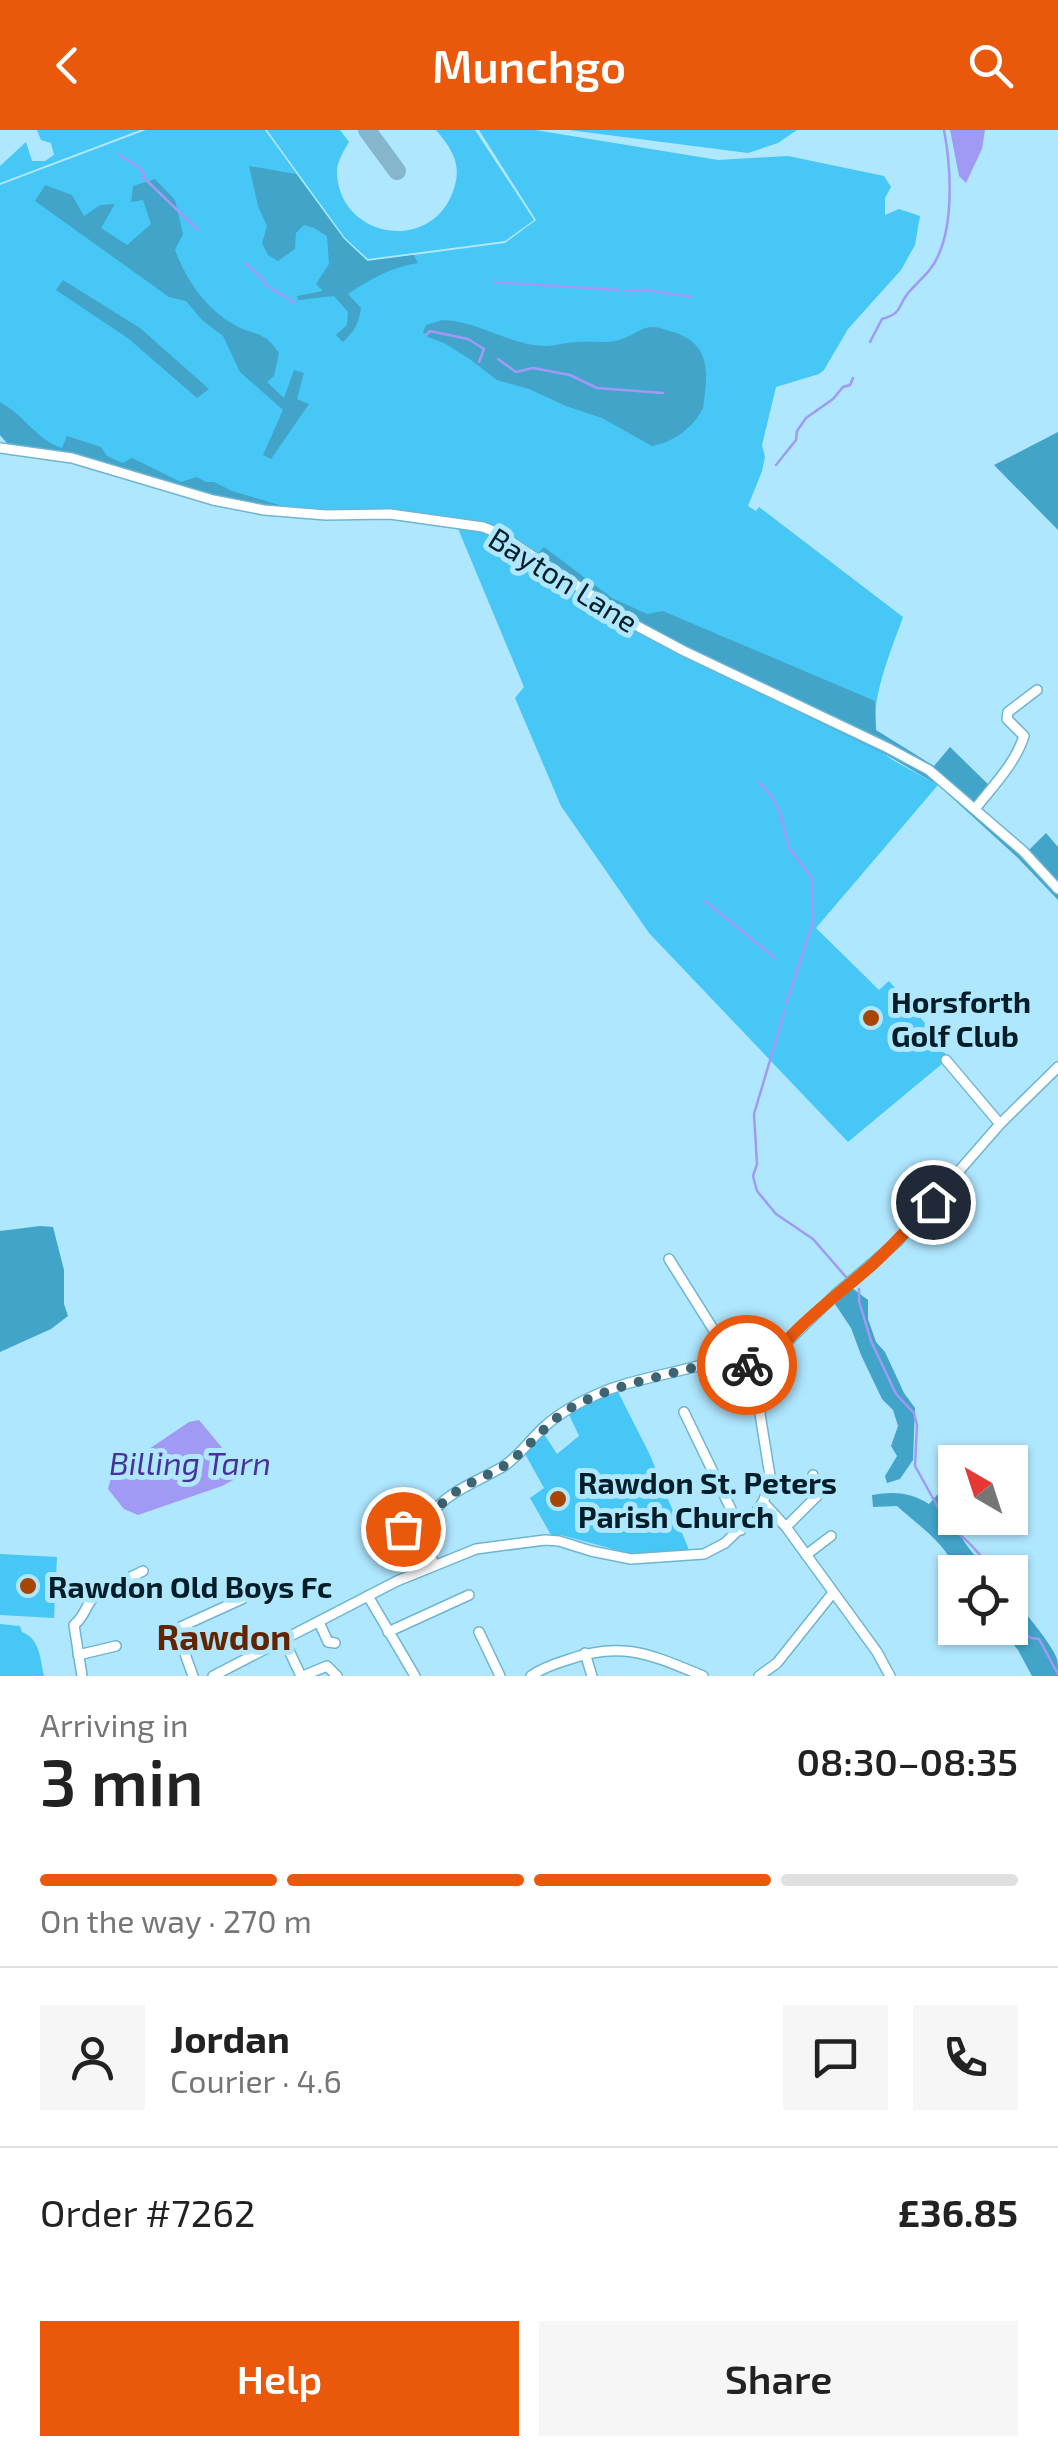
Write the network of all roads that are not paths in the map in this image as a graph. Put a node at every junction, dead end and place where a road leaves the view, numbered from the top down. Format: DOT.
graph roads {
  1 [pos="1,447"];
  2 [pos="1037,690"];
  3 [pos="975,809"];
  4 [pos="1058,889"];
  5 [pos="946,1060"];
  6 [pos="1058,1067"];
  7 [pos="1000,1124"];
  8 [pos="668,1259"];
  9 [pos="730,1356"];
  10 [pos="762,1373"];
  11 [pos="684,1412"];
  12 [pos="813,1475"];
  13 [pos="763,1502"];
  14 [pos="431,1526"];
  15 [pos="786,1527"];
  16 [pos="740,1530"];
  17 [pos="399,1533"];
  18 [pos="831,1536"];
  19 [pos="806,1555"];
  20 [pos="435,1565"];
  21 [pos="142,1571"];
  22 [pos="469,1594"];
  23 [pos="832,1594"];
  24 [pos="368,1596"];
  25 [pos="242,1599"];
  26 [pos="319,1622"];
  27 [pos="388,1632"];
  28 [pos="479,1632"];
  29 [pos="284,1640"];
  30 [pos="335,1643"];
  31 [pos="116,1646"];
  32 [pos="585,1653"];
  33 [pos="78,1654"];
  34 [pos="233,1671"];
  35 [pos="82,1676"];
  36 [pos="193,1676"];
  37 [pos="213,1676"];
  38 [pos="302,1676"];
  39 [pos="337,1676"];
  40 [pos="415,1676"];
  41 [pos="500,1676"];
  42 [pos="531,1676"];
  43 [pos="592,1676"];
  44 [pos="703,1676"];
  45 [pos="759,1676"];
  46 [pos="890,1676"];
  1 -- 3 [label="street, Bayton Lane"];
  2 -- 3 [label="street"];
  3 -- 4 [label="street, Bayton Lane"];
  5 -- 7 [label="street"];
  6 -- 7 [label="street"];
  7 -- 10 [label="street"];
  8 -- 9 [label="street"];
  9 -- 10 [label="street"];
  9 -- 14 [label="street"];
  10 -- 13 [label="street"];
  11 -- 16 [label="street"];
  12 -- 15 [label="street"];
  13 -- 15 [label="street"];
  13 -- 16 [label="street"];
  14 -- 17 [label="street"];
  14 -- 20 [label="street"];
  15 -- 19 [label="street"];
  16 -- 20 [label="street"];
  18 -- 19 [label="street"];
  19 -- 23 [label="street"];
  20 -- 24 [label="street"];
  21 -- 33 [label="street"];
  22 -- 27 [label="street"];
  23 -- 45 [label="street"];
  23 -- 46 [label="street"];
  24 -- 26 [label="street"];
  24 -- 27 [label="street"];
  25 -- 36 [label="street"];
  26 -- 29 [label="street"];
  26 -- 30 [label="street"];
  27 -- 40 [label="street"];
  28 -- 41 [label="street"];
  29 -- 34 [label="street"];
  29 -- 38 [label="street"];
  31 -- 33 [label="street"];
  32 -- 42 [label="street"];
  32 -- 43 [label="street"];
  32 -- 44 [label="street"];
  33 -- 35 [label="street"];
  34 -- 37 [label="street"];
  38 -- 39 [label="street"];
}
